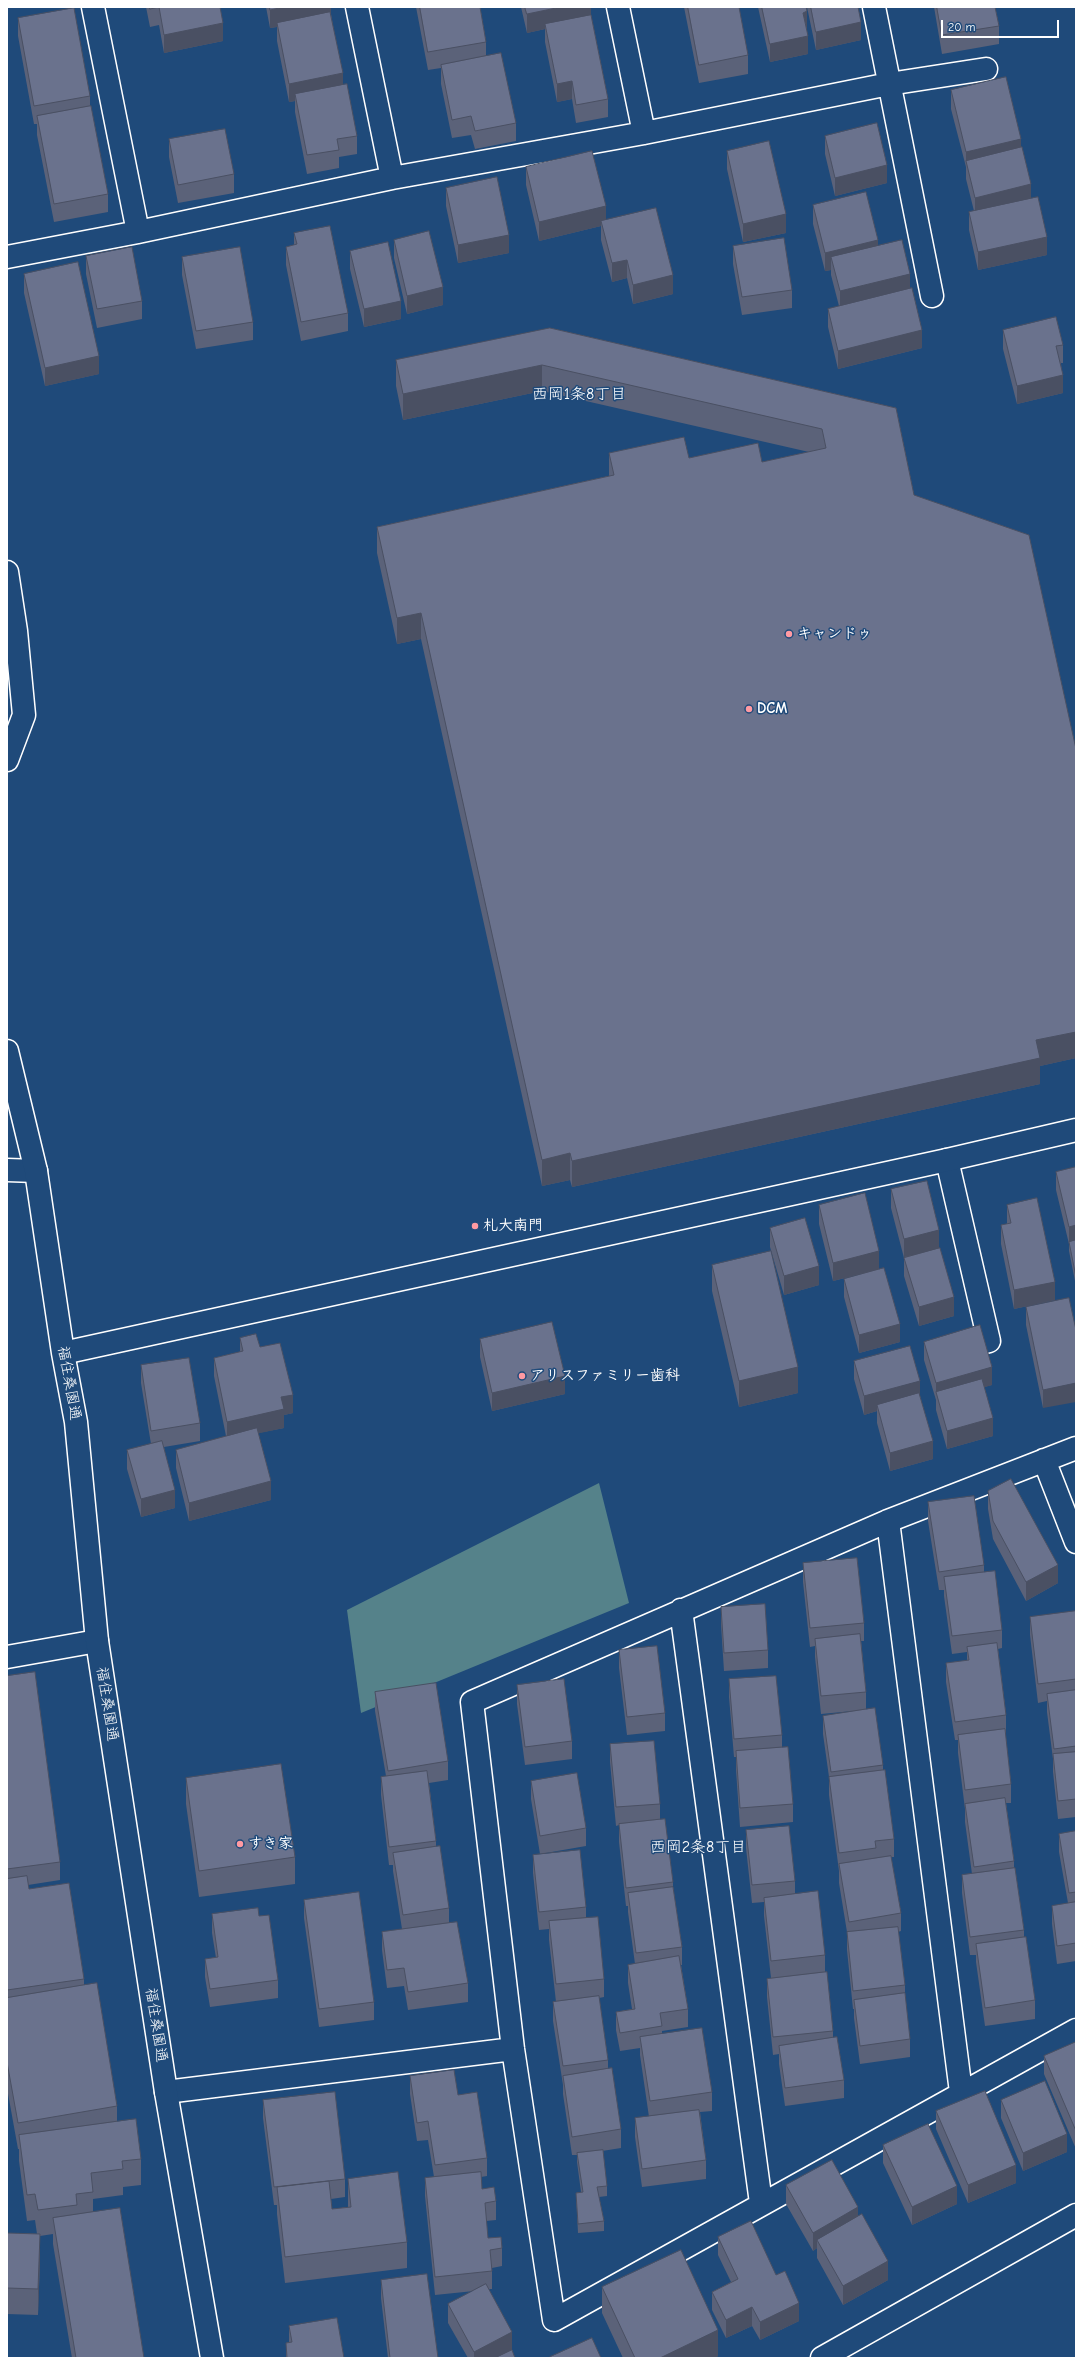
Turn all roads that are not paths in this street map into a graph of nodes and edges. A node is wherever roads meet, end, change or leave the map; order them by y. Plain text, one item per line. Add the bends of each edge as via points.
1 (93, 7) edge
2 (357, 7) edge
3 (618, 7) edge
4 (874, 7) edge
5 (986, 69) dead end
6 (889, 84) junction
7 (644, 133) junction
8 (392, 178) junction
9 (138, 232) junction
10 (7, 257) edge
11 (932, 296) dead end
12 (7, 572) edge
13 (7, 760) edge
14 (7, 1051) edge
15 (1076, 1130) edge
16 (947, 1160) junction
17 (7, 1170) edge
18 (36, 1171) junction
19 (63, 1353) junction
20 (938, 1354) edge
21 (1076, 1448) edge
22 (1044, 1460) junction
23 (888, 1521) junction
24 (1076, 1542) edge
25 (681, 1610) junction
26 (97, 1641) junction
27 (7, 1657) edge
28 (1076, 2030) edge
29 (512, 2049) junction
30 (166, 2092) junction
31 (961, 2092) junction
32 (761, 2204) junction
33 (1076, 2215) edge
34 (212, 2358) edge
35 (822, 2358) edge

1 - 9 street
2 - 8 street
3 - 7 street
4 - 6 street
5 - 6 street
6 - 7 street
6 - 11 street
7 - 8 street
8 - 9 street
9 - 10 street
12 - 13 street via 24,715
14 - 18 street, 福住桑園通
15 - 16 street
16 - 19 street
16 - 20 street via 988,1341
17 - 18 street
18 - 19 street, 福住桑園通
19 - 26 street, 福住桑園通 via 76,1422
21 - 22 street
22 - 23 street
22 - 24 street
23 - 25 street
23 - 31 street
25 - 29 street via 472,1702
25 - 32 street
26 - 27 street
26 - 30 street, 福住桑園通
28 - 31 street
29 - 30 street
29 - 32 street via 554,2320
30 - 34 street, 福住桑園通
31 - 32 street
33 - 35 street

